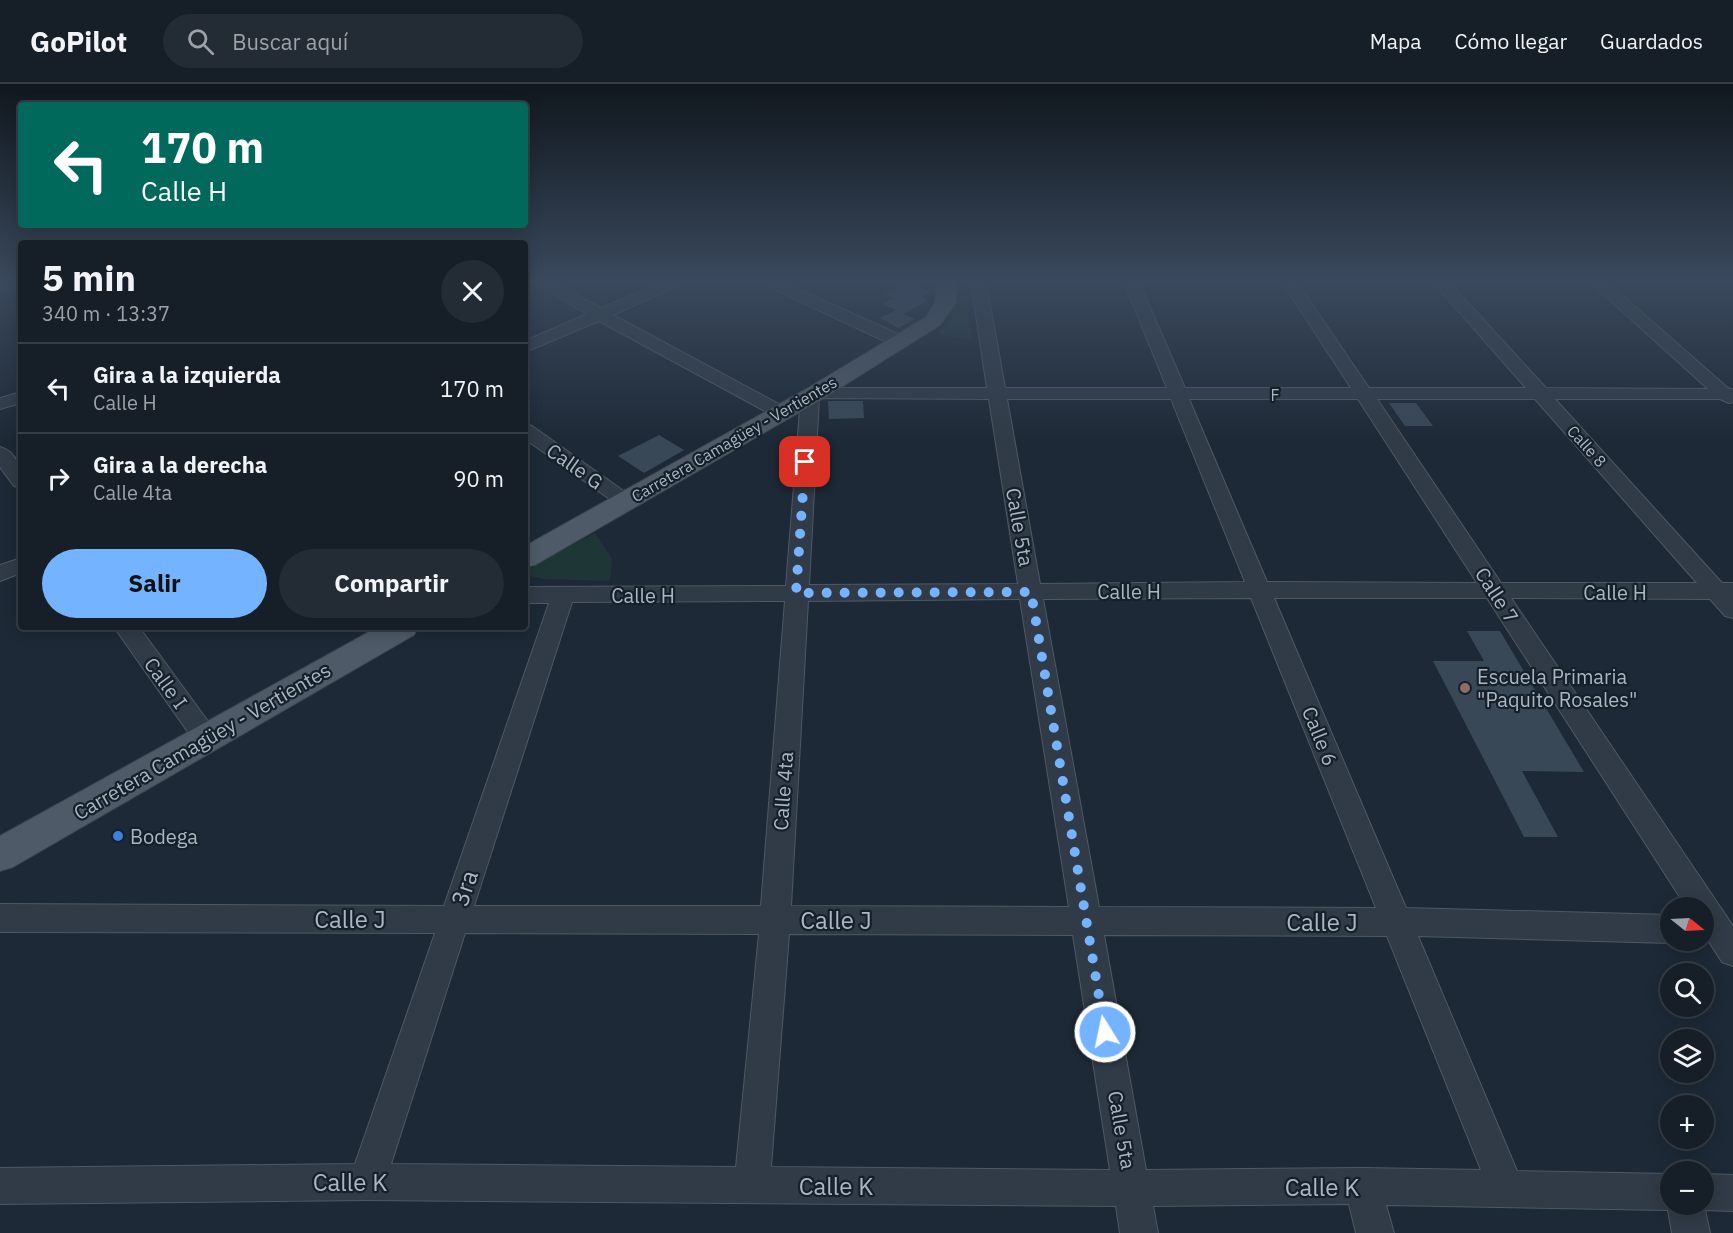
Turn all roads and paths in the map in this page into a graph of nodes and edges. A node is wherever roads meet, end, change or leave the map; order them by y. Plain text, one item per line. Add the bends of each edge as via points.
1 (551, 336) edge
2 (638, 336) edge
3 (887, 336) edge
4 (910, 336) edge
5 (987, 336) edge
6 (1154, 336) edge
7 (1326, 336) edge
8 (1488, 336) edge
9 (1660, 336) edge
10 (901, 342) junction
11 (528, 346) edge
12 (997, 394) junction
13 (1365, 394) junction
14 (1540, 394) junction
15 (813, 395) junction
16 (1179, 395) junction
17 (1730, 396) edge
18 (18, 398) edge
19 (0, 404) edge
20 (782, 413) junction
21 (528, 432) edge
22 (0, 453) edge
23 (18, 478) edge
24 (625, 501) junction
25 (528, 556) edge
26 (18, 566) edge
27 (0, 574) edge
28 (1259, 590) junction
29 (1725, 591) edge
30 (1031, 592) junction
31 (1495, 592) junction
32 (796, 593) junction
33 (563, 595) junction
34 (528, 596) edge
35 (1733, 610) edge
36 (128, 630) edge
37 (398, 630) edge
38 (207, 738) junction
39 (0, 855) edge
40 (1695, 897) edge
41 (0, 918) edge
42 (454, 919) junction
43 (775, 920) junction
44 (1086, 921) junction
45 (1397, 922) junction
46 (1660, 929) edge
47 (367, 1182) junction
48 (752, 1185) junction
49 (0, 1186) edge
50 (1363, 1186) junction
51 (1132, 1188) junction
52 (1507, 1190) junction
53 (1660, 1192) edge
54 (1714, 1192) edge
55 (1733, 1193) edge
56 (1687, 1215) edge
57 (1139, 1233) edge
58 (1375, 1233) edge
59 (1690, 1233) edge

1 - 11 street
2 - 20 street
3 - 10 street
4 - 10 main road, Carretera Camagüey - Vertientes
5 - 12 street, Calle 5ta
6 - 16 street, Calle 6
7 - 13 street, Calle 7
8 - 14 street, Calle 8
9 - 17 street
10 - 15 main road, Carretera Camagüey - Vertientes
12 - 15 street, F
12 - 16 street, F
12 - 30 street, Calle 5ta
13 - 14 street, F
13 - 16 street, F
13 - 31 street, Calle 7
14 - 17 street, F
14 - 29 street, Calle 8
15 - 20 main road, Carretera Camagüey - Vertientes
15 - 32 street, Calle 4ta
16 - 28 street, Calle 6
18 - 19 street
20 - 24 main road, Carretera Camagüey - Vertientes
21 - 24 street, Calle G
22 - 23 street
24 - 25 main road, Carretera Camagüey - Vertientes
26 - 27 street
28 - 30 street, Calle H
28 - 31 street, Calle H
28 - 45 street, Calle 6
29 - 31 street, Calle H
29 - 35 street, Calle 8
30 - 32 street, Calle H
30 - 44 street, Calle 5ta
31 - 40 street, Calle 7
32 - 33 street, Calle H
32 - 43 street, Calle 4ta
33 - 34 street, Calle H
33 - 42 street, 3ra
36 - 38 street, Calle I
37 - 38 main road, Carretera Camagüey - Vertientes
38 - 39 main road, Carretera Camagüey - Vertientes
41 - 42 street, Calle J
42 - 43 street, Calle J
42 - 47 street, 3ra
43 - 44 street, Calle J
43 - 48 street, Calle 4ta
44 - 45 street, Calle J
44 - 51 street, Calle 5ta
45 - 46 street, Calle J
45 - 52 street, Calle 6
47 - 48 street, Calle K
47 - 49 street, Calle K
48 - 51 street, Calle K
50 - 51 street, Calle K
50 - 52 street, Calle K
50 - 58 street
51 - 57 street, Calle 5ta
52 - 53 street, Calle K
54 - 55 street
56 - 59 street

